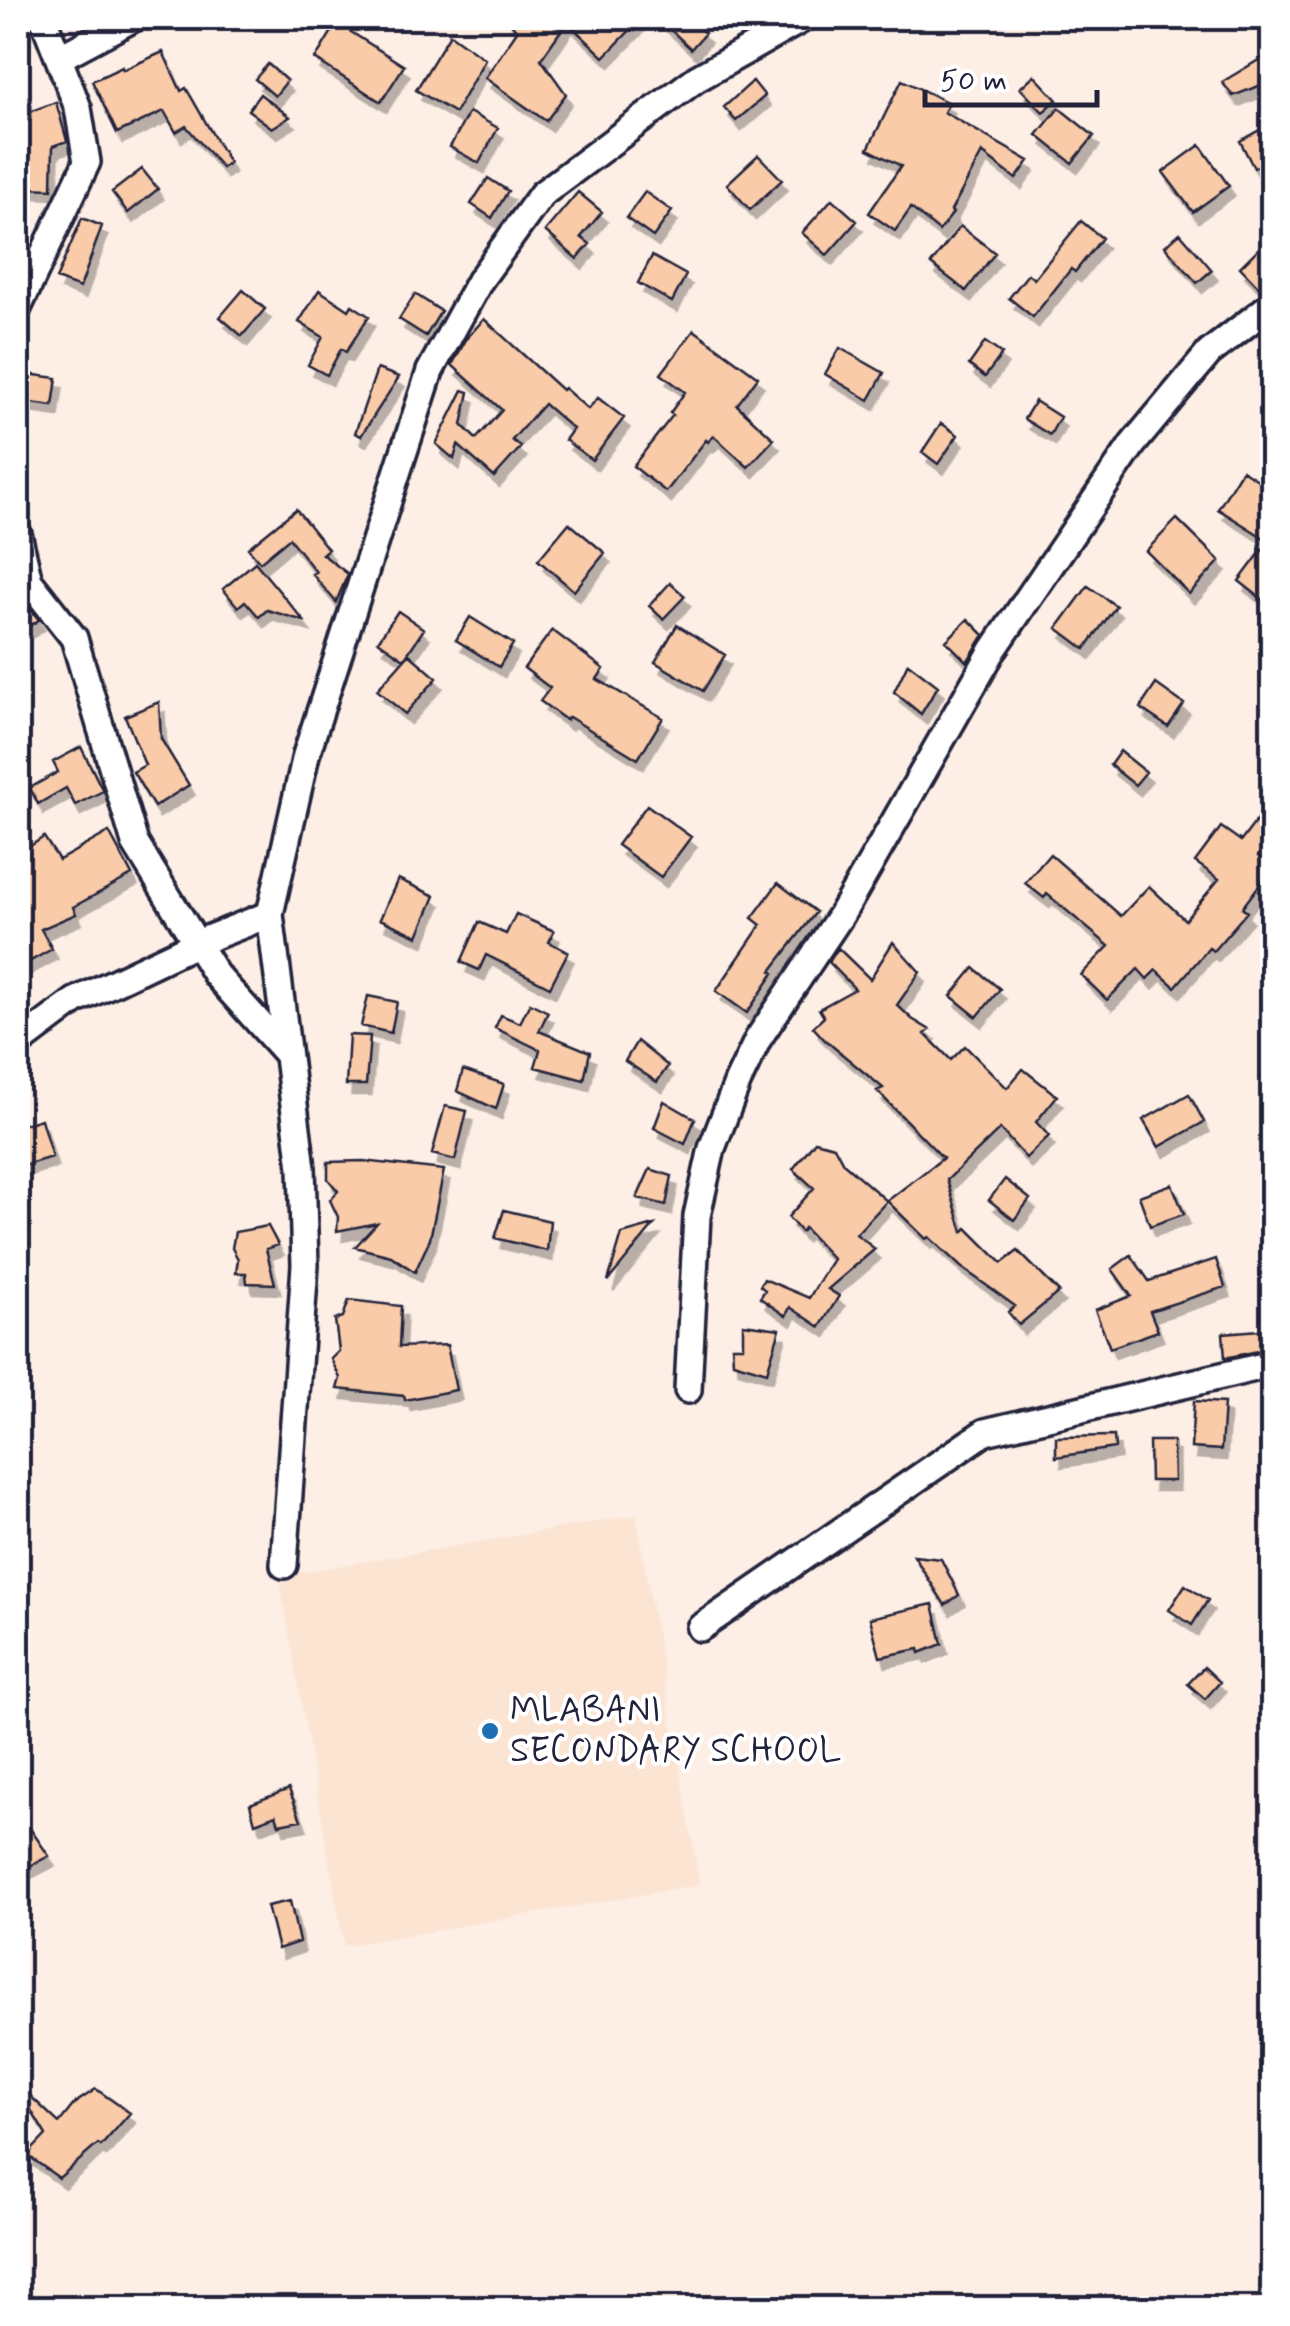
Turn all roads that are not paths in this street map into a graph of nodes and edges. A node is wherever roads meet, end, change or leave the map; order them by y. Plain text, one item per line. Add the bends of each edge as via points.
1 (43, 18) edge
2 (134, 18) edge
3 (804, 18) edge
4 (59, 58) junction
5 (1272, 304) edge
6 (18, 308) edge
7 (18, 534) edge
8 (270, 914) junction
9 (197, 943) junction
10 (18, 1044) edge
11 (288, 1054) junction
12 (1272, 1364) edge
13 (688, 1390) dead end
14 (284, 1565) dead end
15 (700, 1628) dead end

1 - 4 street
2 - 4 street
3 - 8 street via 696,79 542,194 480,280 430,371 306,755
4 - 6 street via 78,108 87,162
5 - 13 street via 1210,353 1133,444 993,650 841,915 758,1040 712,1148 697,1216
7 - 9 street via 29,581 74,638 135,844
8 - 9 street
8 - 11 street
9 - 10 street via 75,1000
9 - 11 street via 216,975
11 - 14 street via 306,1265
12 - 15 street via 985,1432

